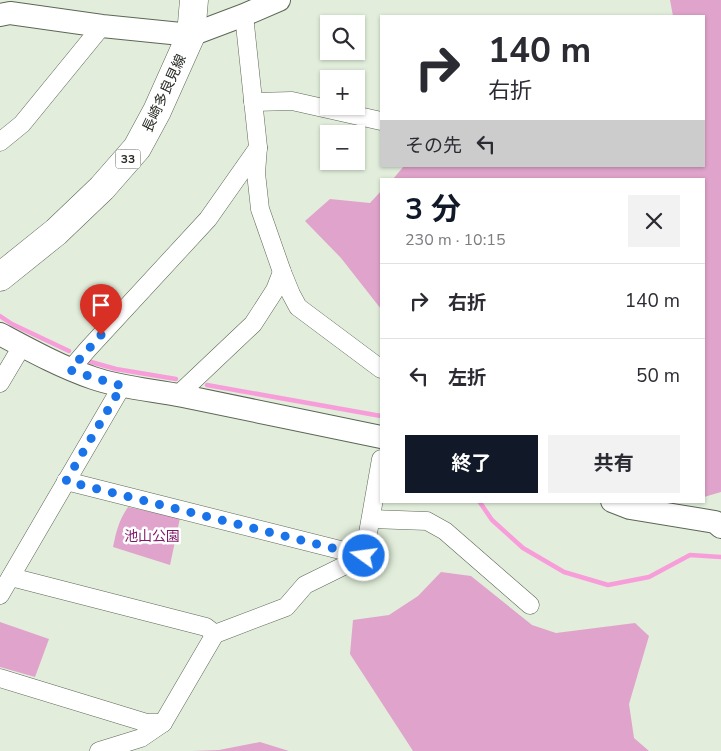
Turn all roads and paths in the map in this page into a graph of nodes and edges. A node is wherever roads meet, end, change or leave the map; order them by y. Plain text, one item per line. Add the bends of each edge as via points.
1 (194, 0) edge
2 (279, 0) edge
3 (7, 13) edge
4 (244, 15) junction
5 (102, 26) junction
6 (191, 35) junction
7 (253, 102) junction
8 (380, 121) edge
9 (0, 142) edge
10 (258, 147) junction
11 (282, 272) junction
12 (0, 277) edge
13 (0, 334) edge
14 (22, 346) junction
15 (380, 368) edge
16 (70, 370) junction
17 (0, 383) edge
18 (122, 386) junction
19 (178, 395) junction
20 (380, 437) edge
21 (380, 465) edge
22 (66, 481) junction
23 (617, 503) edge
24 (371, 520) junction
25 (719, 522) edge
26 (364, 556) junction
27 (11, 577) junction
28 (0, 595) edge
29 (530, 605) dead end
30 (215, 634) junction
31 (0, 678) edge
32 (163, 723) junction
33 (99, 751) edge

1 - 6 main road, 長崎多良見線 / 33
2 - 4 street
3 - 5 street
4 - 6 street
4 - 7 street
5 - 6 street
5 - 9 street via 22,124
6 - 12 main road, 長崎多良見線 / 33 via 137,148 102,188 56,232
7 - 8 street via 292,101
7 - 10 street
10 - 11 street via 256,173 260,209
10 - 16 street via 208,220
11 - 15 street via 298,307
11 - 19 street via 275,290 253,324
13 - 14 street
14 - 16 street
14 - 17 street
16 - 18 street
18 - 19 street
18 - 22 street
19 - 20 street
21 - 24 street
22 - 26 street
22 - 27 street
23 - 25 street via 630,508
24 - 26 street
24 - 29 street via 427,521 445,531
26 - 30 street via 305,585 286,607
27 - 28 street
27 - 30 street via 206,627
30 - 32 street
31 - 32 street via 147,723
32 - 33 street via 140,738

